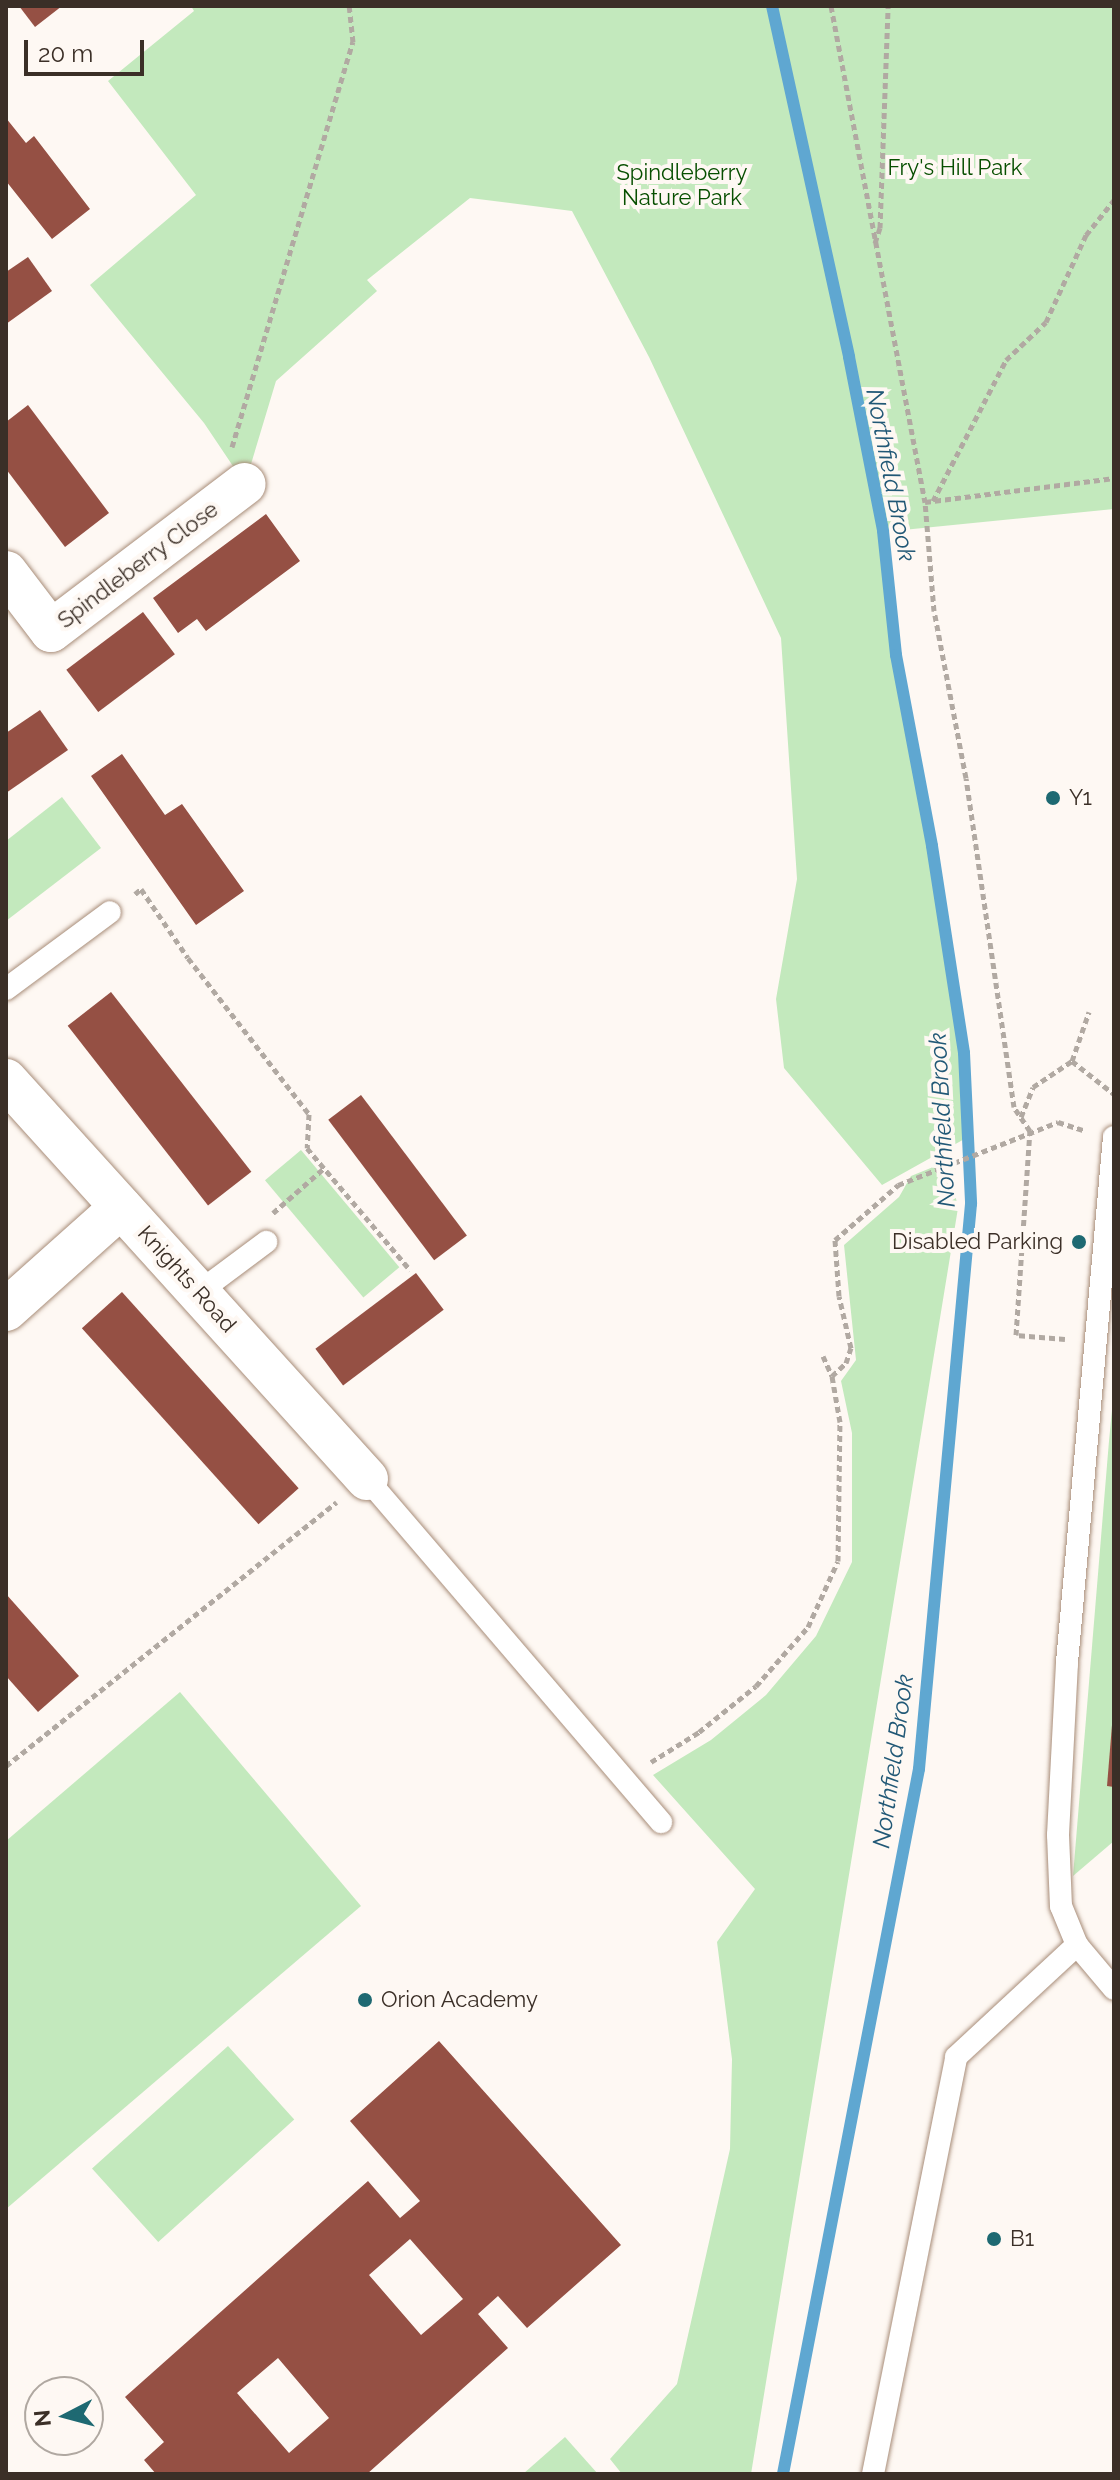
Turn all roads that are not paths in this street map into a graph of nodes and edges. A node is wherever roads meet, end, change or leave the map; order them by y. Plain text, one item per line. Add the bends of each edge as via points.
1 (229, 496) road end
2 (6, 572) edge
3 (110, 912) road end
4 (6, 989) edge
5 (6, 1080) edge
6 (1103, 1135) edge
7 (121, 1207) junction
8 (266, 1242) road end
9 (199, 1292) junction
10 (6, 1310) edge
11 (367, 1479) joint
12 (661, 1822) dead end
13 (1077, 1945) junction
14 (1114, 1989) edge
15 (873, 2474) edge

1 - 2 street, Spindleberry Close via 51,631
3 - 4 lane
5 - 7 street, Knights Road
6 - 13 lane via 1095,1341 1058,1835 1061,1906
7 - 9 street, Knights Road
7 - 10 street
8 - 9 lane
9 - 11 street, Knights Road
11 - 12 lane
13 - 14 lane
13 - 15 lane via 956,2057

